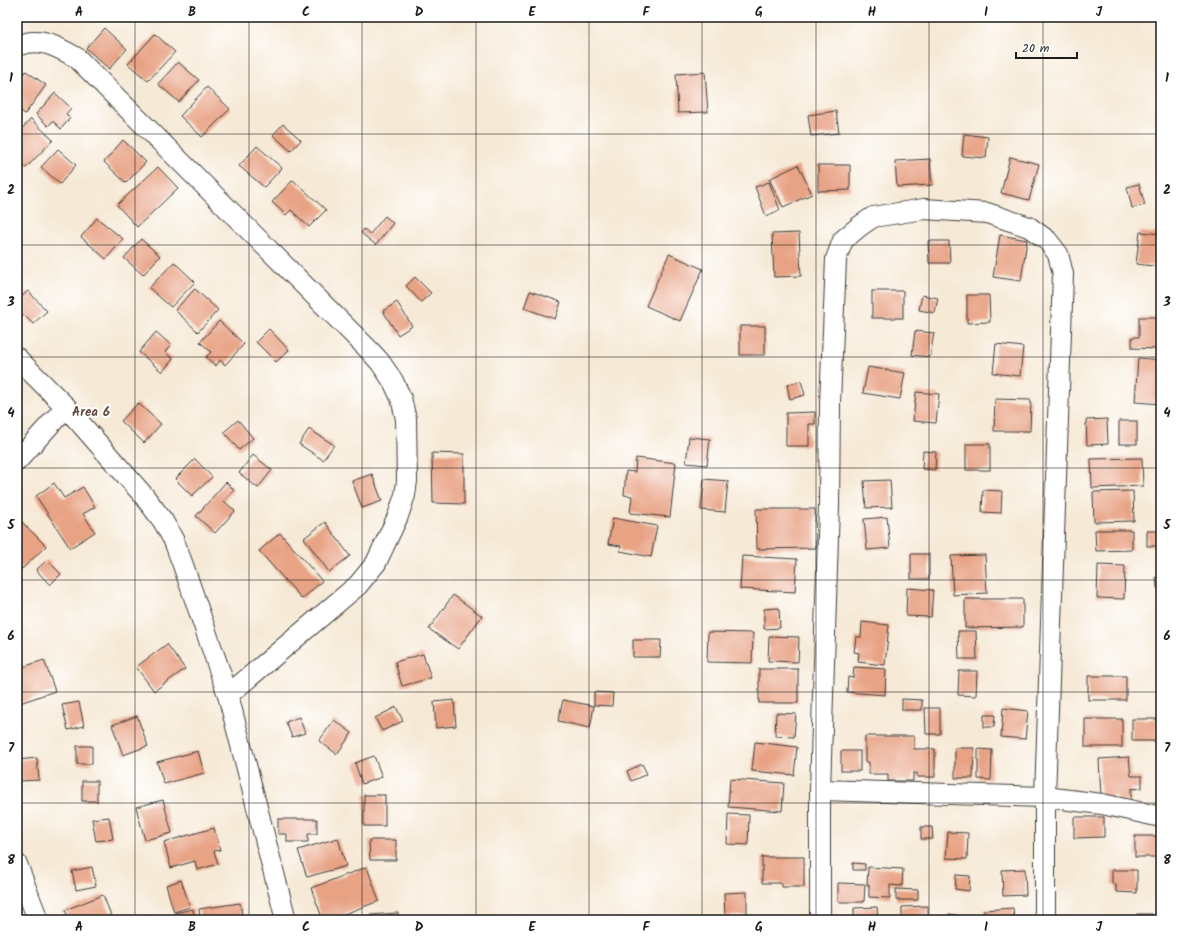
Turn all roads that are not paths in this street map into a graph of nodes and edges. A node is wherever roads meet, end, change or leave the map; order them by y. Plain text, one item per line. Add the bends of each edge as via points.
1 (17, 46) edge
2 (17, 358) edge
3 (66, 407) junction
4 (17, 460) edge
5 (228, 695) junction
6 (820, 790) junction
7 (1045, 797) junction
8 (1161, 817) edge
9 (17, 864) edge
10 (38, 920) edge
11 (286, 920) edge
12 (820, 920) edge
13 (1045, 920) edge

1 - 5 street via 26,42 46,43 77,58 370,351 380,362 401,398 406,419 405,495 376,563 358,585
2 - 3 street
3 - 4 street
3 - 5 street via 163,521 183,565
5 - 11 street
6 - 7 street
6 - 7 street via 836,259 844,240 873,217 924,210 987,213 1029,227 1047,240 1058,254 1063,274
6 - 12 street
7 - 8 street via 1084,801
7 - 13 street
9 - 10 street

